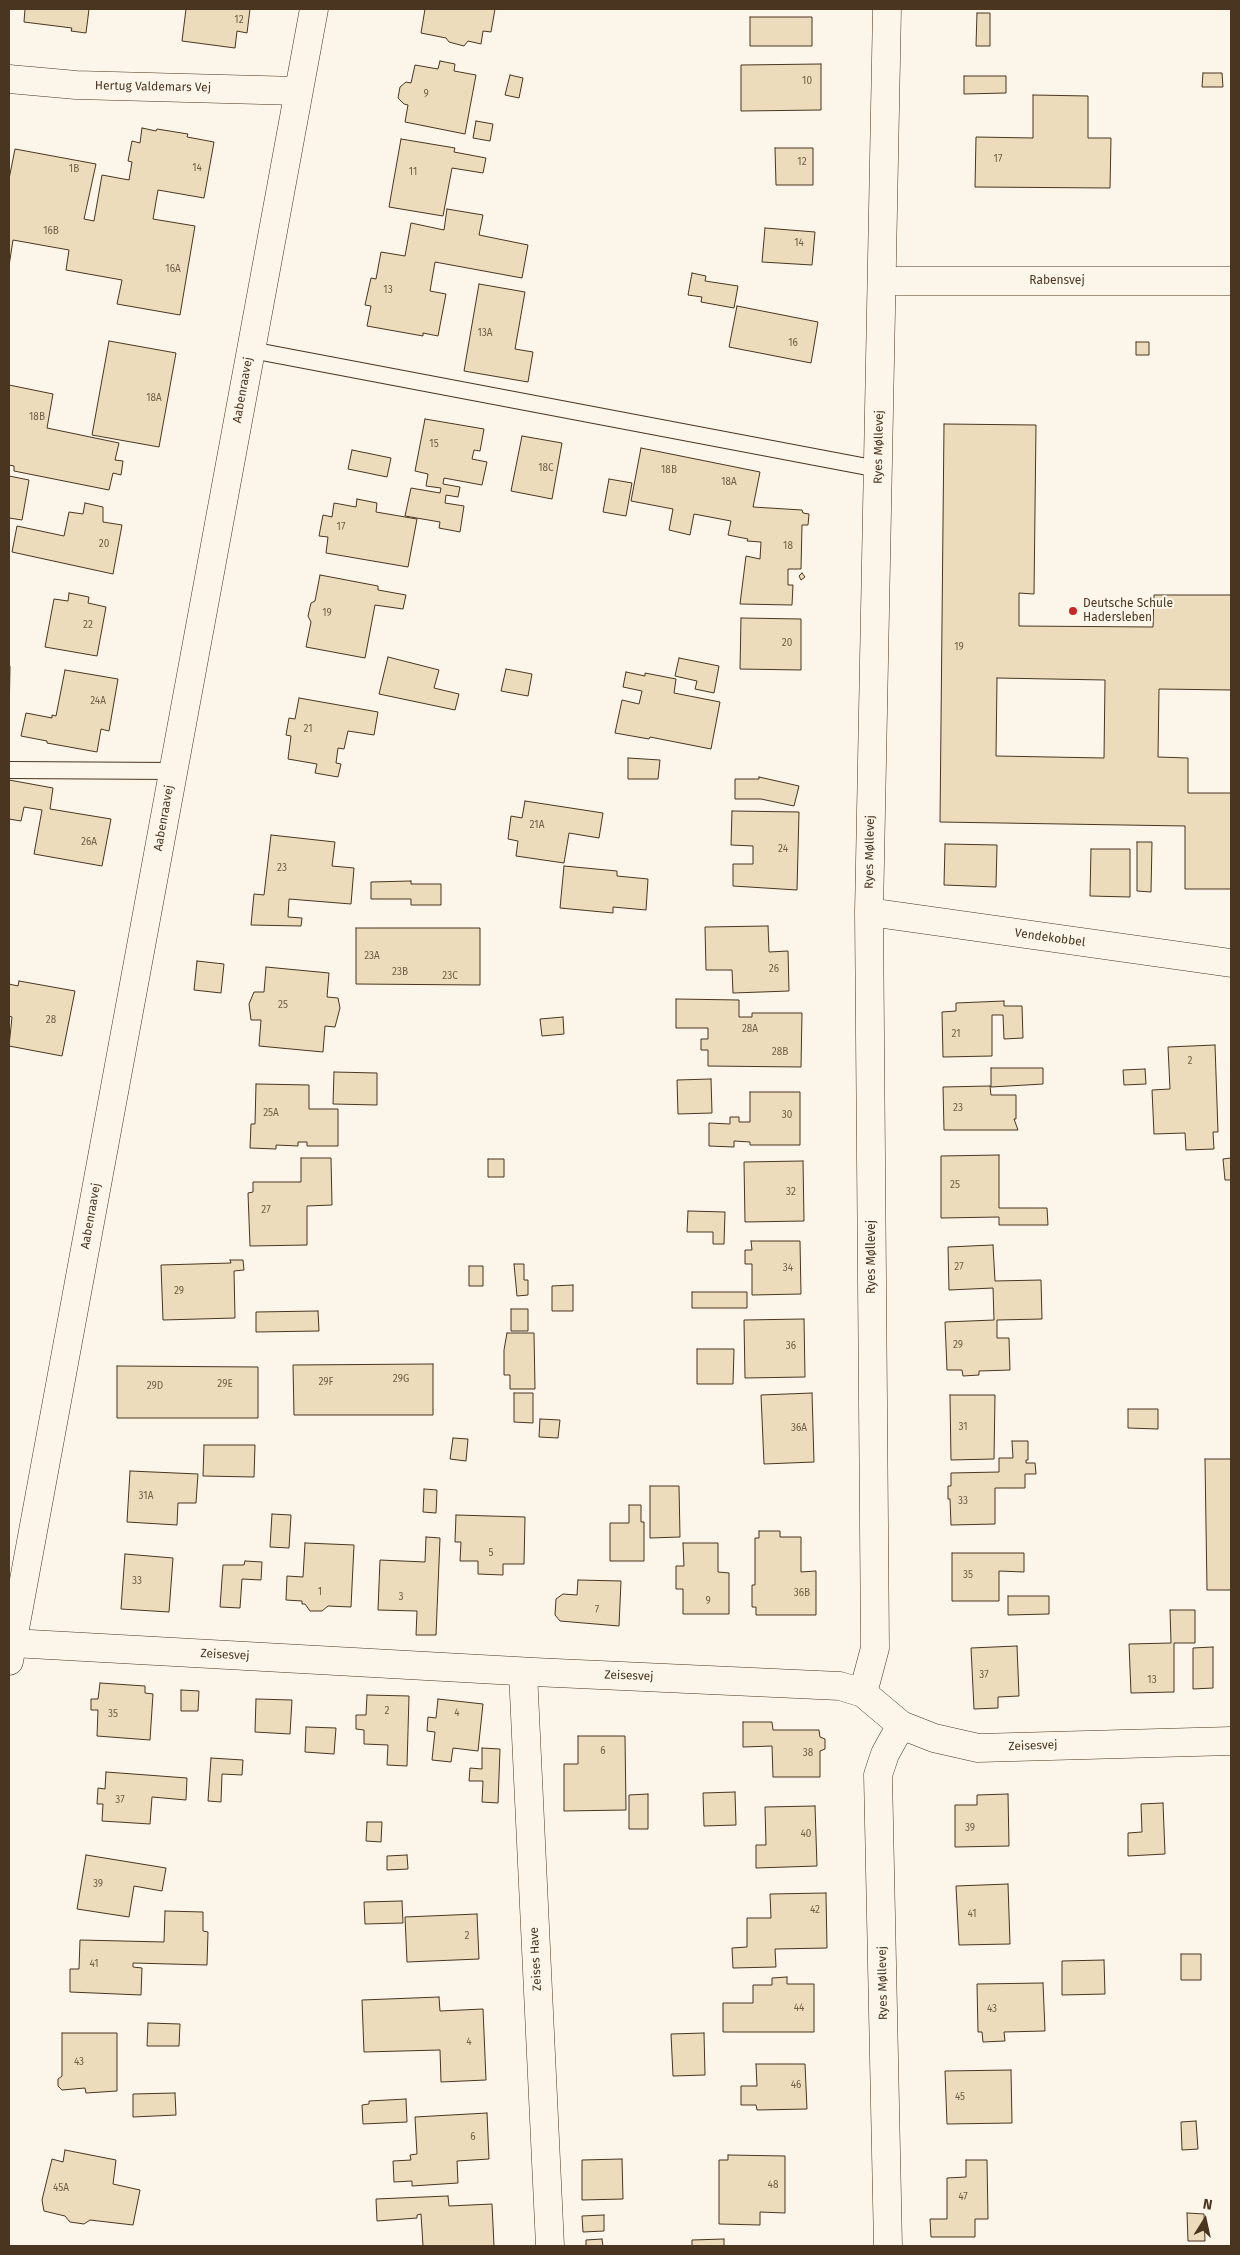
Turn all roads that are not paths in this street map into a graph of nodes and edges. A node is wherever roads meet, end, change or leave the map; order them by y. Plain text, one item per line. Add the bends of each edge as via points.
1 (314, 9) edge
2 (887, 9) edge
3 (9, 79) edge
4 (298, 91) junction
5 (882, 281) junction
6 (1231, 281) edge
7 (251, 350) junction
8 (878, 470) junction
9 (9, 770) edge
10 (173, 772) junction
11 (869, 912) junction
12 (1231, 963) edge
13 (10, 1652) edge
14 (523, 1672) junction
15 (863, 1693) junction
16 (901, 1725) junction
17 (1231, 1741) edge
18 (550, 2246) edge
19 (888, 2246) edge

1 - 4 street, Aabenraavej
2 - 5 street, Ryes Møllevej
3 - 4 street, Hertug Valdemars Vej via 76,85
4 - 7 street, Aabenraavej
5 - 6 street, Rabensvej
5 - 8 street, Ryes Møllevej
7 - 8 lane
7 - 10 street, Aabenraavej
8 - 11 street, Ryes Møllevej
9 - 10 lane, Aabenraavej
10 - 13 street, Aabenraavej
11 - 12 street, Vendekobbel
11 - 15 street, Ryes Møllevej via 875,1648
13 - 14 street, Zeisesvej
14 - 15 street, Zeisesvej via 840,1686
14 - 18 street, Zeises Have
15 - 16 street, Zeisesvej
16 - 17 street, Zeisesvej via 934,1738 978,1748
16 - 19 street, Ryes Møllevej via 878,1775

